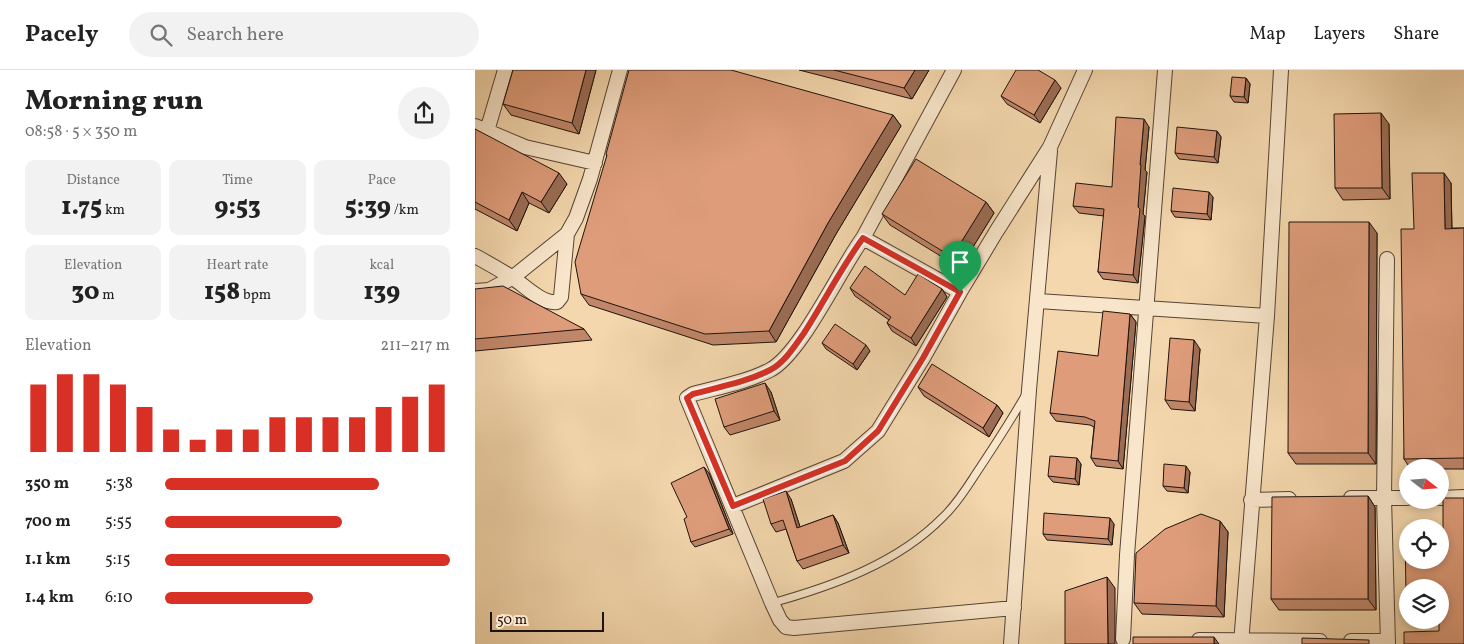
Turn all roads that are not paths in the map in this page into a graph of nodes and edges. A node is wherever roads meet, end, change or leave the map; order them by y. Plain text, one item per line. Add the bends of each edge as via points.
1 (505, 70) edge
2 (620, 70) edge
3 (954, 70) edge
4 (1085, 70) edge
5 (1165, 70) edge
6 (1280, 72) edge
7 (481, 129) edge
8 (1051, 147) junction
9 (595, 163) junction
10 (567, 234) junction
11 (863, 238) junction
12 (475, 256) edge
13 (1387, 259) dead end
14 (512, 278) junction
15 (475, 291) edge
16 (960, 292) junction
17 (1038, 301) junction
18 (1146, 309) junction
19 (1267, 316) junction
20 (1029, 390) junction
21 (1337, 498) edge
22 (1384, 498) junction
23 (1399, 498) edge
24 (1449, 498) edge
25 (1464, 498) edge
26 (1299, 499) edge
27 (1251, 500) junction
28 (733, 506) junction
29 (772, 604) junction
30 (1014, 608) junction
31 (1189, 640) edge
32 (1126, 641) edge
33 (1241, 643) edge
34 (1388, 643) edge
35 (1011, 644) edge

1 - 7 street
2 - 9 street
3 - 11 street
4 - 8 street
5 - 18 street
6 - 19 street
7 - 9 street via 525,147
8 - 16 street
8 - 17 street
9 - 10 street via 576,218
10 - 14 street
10 - 14 street via 561,298 557,302 540,297
11 - 16 street
11 - 28 street via 792,350 772,369 687,398
12 - 14 street
13 - 22 street
14 - 15 street via 489,290
16 - 28 street via 878,431 845,461
17 - 18 street
17 - 20 street
18 - 19 street
18 - 32 street via 1127,555
19 - 27 street
20 - 29 lane via 964,492 919,538 860,572 818,590
20 - 30 street
21 - 22 street
22 - 23 street
22 - 34 street
24 - 25 street
26 - 27 street
27 - 33 street
28 - 29 street
29 - 30 street via 786,627 794,628
30 - 35 street
31 - 33 street
33 - 34 street

